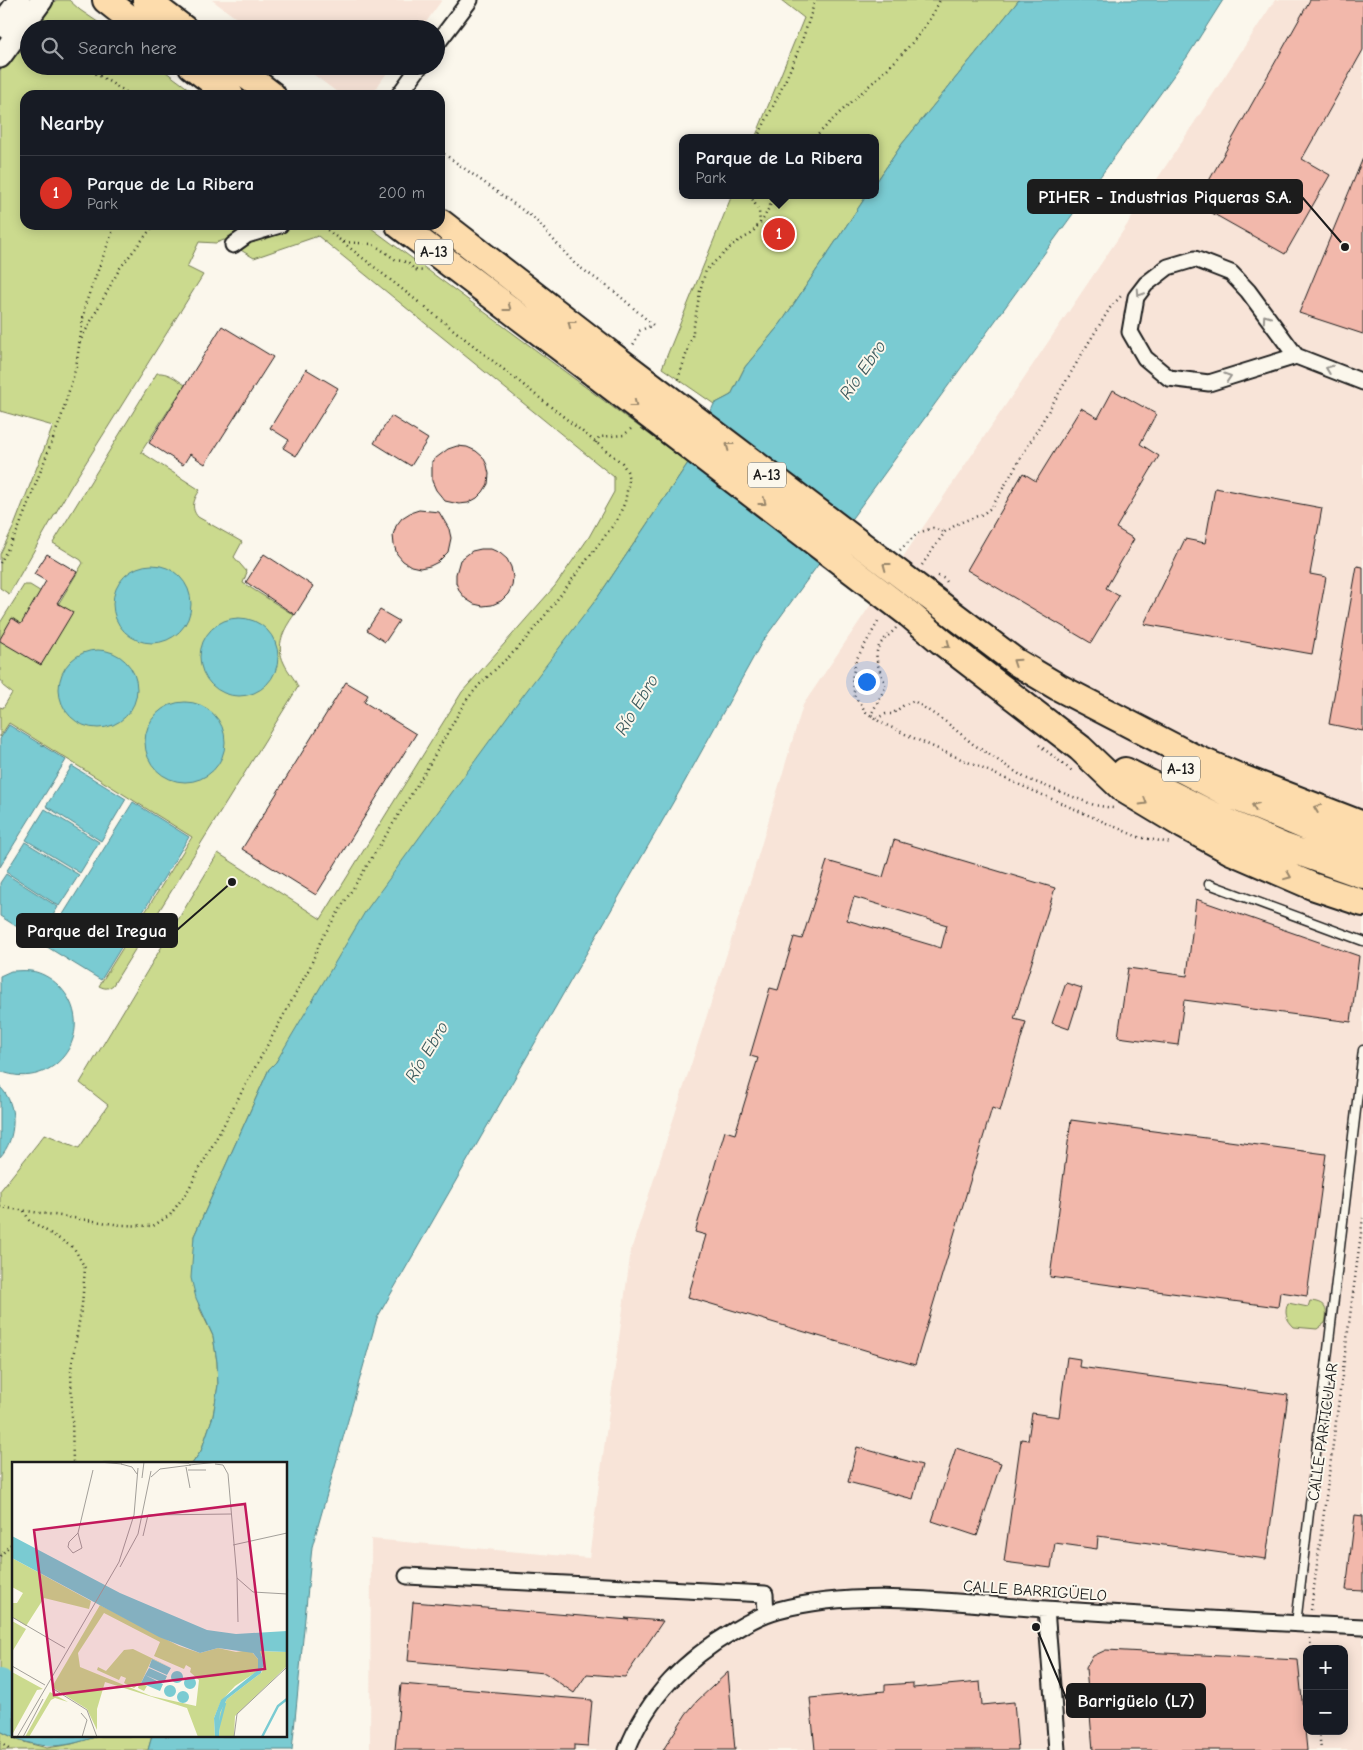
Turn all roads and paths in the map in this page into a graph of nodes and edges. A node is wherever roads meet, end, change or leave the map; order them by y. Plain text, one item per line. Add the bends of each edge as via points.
1 (19, 0) edge
2 (42, 0) edge
3 (106, 0) edge
4 (146, 0) edge
5 (470, 0) edge
6 (815, 0) edge
7 (940, 0) edge
8 (27, 20) edge
9 (132, 20) edge
10 (172, 20) edge
11 (0, 26) edge
12 (20, 30) edge
13 (445, 33) edge
14 (0, 57) edge
15 (98, 75) edge
16 (204, 75) edge
17 (246, 75) edge
18 (413, 75) edge
19 (123, 90) edge
20 (223, 90) edge
21 (265, 90) edge
22 (403, 90) edge
23 (759, 134) edge
24 (819, 134) edge
25 (445, 155) edge
26 (752, 199) edge
27 (773, 199) edge
28 (760, 223) junction
29 (445, 226) edge
30 (112, 230) edge
31 (150, 230) edge
32 (264, 230) edge
33 (327, 230) edge
34 (406, 230) edge
35 (233, 245) dead end
36 (1136, 297) junction
37 (78, 344) junction
38 (1296, 356) junction
39 (611, 360) junction
40 (1363, 382) edge
41 (673, 384) dead end
42 (638, 421) dead end
43 (596, 443) junction
44 (945, 532) junction
45 (0, 563) edge
46 (884, 564) junction
47 (920, 568) dead end
48 (912, 610) junction
49 (878, 622) dead end
50 (1058, 687) junction
51 (871, 716) junction
52 (1080, 748) junction
53 (1115, 808) dead end
54 (1363, 825) edge
55 (1178, 844) dead end
56 (1363, 849) edge
57 (1363, 875) edge
58 (1209, 884) dead end
59 (1363, 903) edge
60 (1363, 942) edge
61 (1363, 1050) edge
62 (0, 1207) edge
63 (24, 1211) junction
64 (1363, 1218) edge
65 (73, 1462) edge
66 (12, 1543) edge
67 (0, 1556) edge
68 (407, 1576) dead end
69 (1046, 1609) junction
70 (766, 1614) junction
71 (1302, 1624) junction
72 (1363, 1628) edge
73 (1310, 1645) edge
74 (1319, 1735) edge
75 (0, 1742) edge
76 (10, 1750) edge
77 (627, 1750) edge
78 (1057, 1750) edge
79 (1321, 1750) edge

1 - 11 main road
2 - 8 main road
3 - 9 highway
4 - 10 highway
5 - 13 street
6 - 23 path via 803,38
7 - 24 path via 934,14 906,50
12 - 14 main road
15 - 19 path
16 - 20 highway
17 - 21 highway
18 - 22 street
25 - 39 path via 535,219 575,264 615,292 653,325 639,331 638,336
26 - 28 path via 759,210
27 - 28 path
28 - 41 path via 706,270 692,337 680,378
39 -> 29 highway, A-13
30 - 37 path via 85,305
31 - 37 path via 120,268
32 - 35 street via 247,235
33 - 43 path
34 -> 39 highway, A-13
38 -> 36 street via 1231,273 1195,259 1168,267 1146,284
36 -> 38 street via 1130,332 1145,358 1169,378 1209,383
36 - 44 path via 1124,293 1110,308 992,507
37 - 45 path via 76,367 61,418 18,530
40 -> 38 street
46 -> 39 highway, A-13, bridge
39 -> 48 highway, A-13, bridge
42 - 43 path via 624,435 599,437
43 - 63 path via 622,463 628,472 628,491 616,520 521,645 465,702 426,772 321,940 305,976 187,1192 170,1215 153,1226 121,1225
44 - 46 path via 933,528 918,533
44 - 47 path
48 -> 46 highway, A-13, bridge
50 -> 48 highway, A-13 via 1016,662
48 - 51 path via 881,642 877,651 876,662 886,686
48 -> 52 highway, A-13 via 941,641
49 - 51 path via 856,660 852,679 855,697
54 -> 50 highway via 1193,757
56 -> 50 highway, A-13 via 1235,797 1126,738
51 - 53 path via 877,718 892,714 914,702 1025,778 1094,805
51 - 55 path via 920,741 1138,837
52 - 57 highway, A-13 via 1229,824
52 -> 59 highway via 1124,789 1183,825 1270,869
58 - 60 lane
61 - 71 lane
62 - 63 path
63 - 65 path via 29,1220 74,1248 85,1268 71,1369
64 - 71 path, CALLE PARTICULAR
66 - 67 path
68 - 70 street via 765,1594
69 - 70 street, CALLE BARRIGÜELO via 919,1600 850,1599 816,1602
69 - 71 street, CALLE BARRIGÜELO
69 - 78 street
70 - 77 street, CALLE BARRIGÜELO via 714,1643 680,1669 636,1728
71 - 72 street, CALLE BARRIGÜELO
71 - 73 path, CALLE PARTICULAR
74 - 79 path
75 - 76 path

